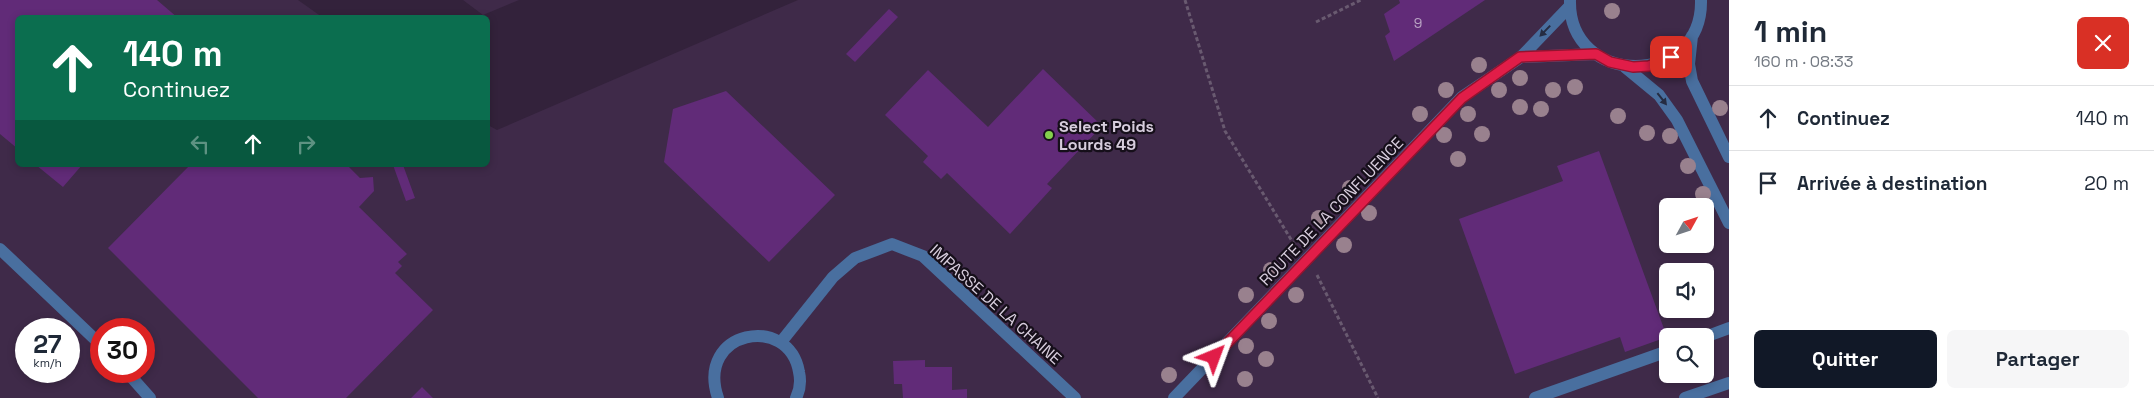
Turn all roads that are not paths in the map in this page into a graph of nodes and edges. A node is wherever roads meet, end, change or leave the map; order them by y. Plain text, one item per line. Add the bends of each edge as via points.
1 (1704, 2) edge
2 (1570, 3) edge
3 (1692, 34) junction
4 (1596, 54) junction
5 (1520, 57) junction
6 (1625, 66) junction
7 (1729, 157) edge
8 (1729, 223) edge
9 (0, 249) edge
10 (1729, 328) edge
11 (1714, 334) edge
12 (90, 335) edge
13 (780, 342) junction
14 (1659, 354) edge
15 (137, 383) edge
16 (1729, 383) edge
17 (150, 398) edge
18 (718, 398) edge
19 (796, 398) edge
20 (1076, 398) edge
21 (1174, 398) edge
22 (1535, 398) edge
23 (1685, 398) edge

1 - 3 street
2 - 4 street via 1576,29
2 -> 5 street, ROUTE DE LA CONFLUENCE
3 - 6 street via 1678,52 1664,61 1641,67
3 - 7 street via 1689,64 1692,80
4 - 5 street
4 - 6 street
5 - 21 street, ROUTE DE LA CONFLUENCE via 1462,98
6 -> 8 street via 1659,95 1677,120
9 - 12 street
10 - 11 street
13 - 18 street via 753,336 739,339 727,347 714,372
13 - 19 street via 798,365 801,379
13 - 20 street, IMPASSE DE LA CHAINE via 833,277 855,258 892,244 923,256
14 - 22 street
15 - 17 street
16 - 23 street

